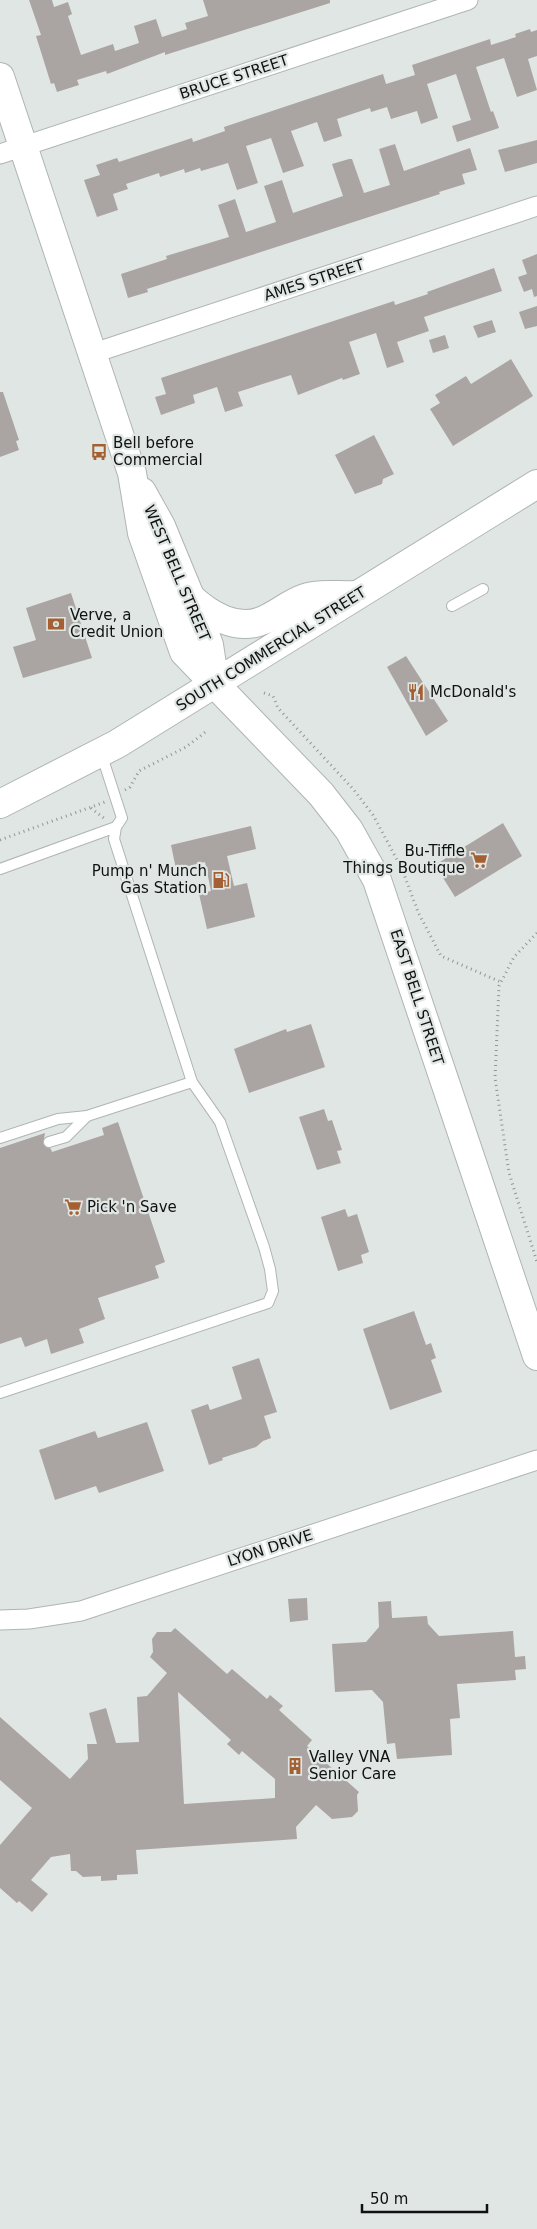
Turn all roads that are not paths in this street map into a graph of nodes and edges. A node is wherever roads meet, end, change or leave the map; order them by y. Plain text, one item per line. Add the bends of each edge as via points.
1 (468, 0) edge
2 (0, 78) edge
3 (12, 151) edge
4 (537, 206) edge
5 (91, 354) junction
6 (132, 473) junction
7 (537, 484) edge
8 (483, 589) dead end
9 (359, 595) junction
10 (190, 597) junction
11 (452, 606) dead end
12 (215, 684) junction
13 (100, 752) junction
14 (0, 804) edge
15 (116, 827) junction
16 (0, 869) edge
17 (192, 1082) junction
18 (87, 1116) junction
19 (0, 1138) edge
20 (49, 1142) dead end
21 (537, 1356) edge
22 (0, 1393) edge
23 (537, 1460) edge
24 (0, 1620) edge

1 - 3 street, BRUCE STREET
2 - 3 main road, WEST BELL STREET
3 - 5 main road, WEST BELL STREET
4 - 5 street, AMES STREET
5 - 6 main road, WEST BELL STREET
6 - 10 main road, WEST BELL STREET via 161,526
6 - 12 main road, WEST BELL STREET via 142,533 184,652
7 - 9 main road, SOUTH COMMERCIAL STREET
8 - 11 lane
9 - 10 main road via 305,598 263,620 248,623 216,616
9 - 12 main road, SOUTH COMMERCIAL STREET
10 - 12 main road, WEST BELL STREET via 209,645
12 - 13 main road, SOUTH COMMERCIAL STREET
12 - 21 main road, EAST BELL STREET via 321,794 348,830 377,880
13 - 14 main road, SOUTH COMMERCIAL STREET
13 - 15 lane via 122,818
15 - 16 lane
15 - 17 lane via 114,839
17 - 18 lane
17 - 22 lane via 220,1122 264,1247 273,1291 268,1303
18 - 19 lane via 58,1119
18 - 20 lane via 66,1137
23 - 24 street, LYON DRIVE via 81,1611 29,1620

